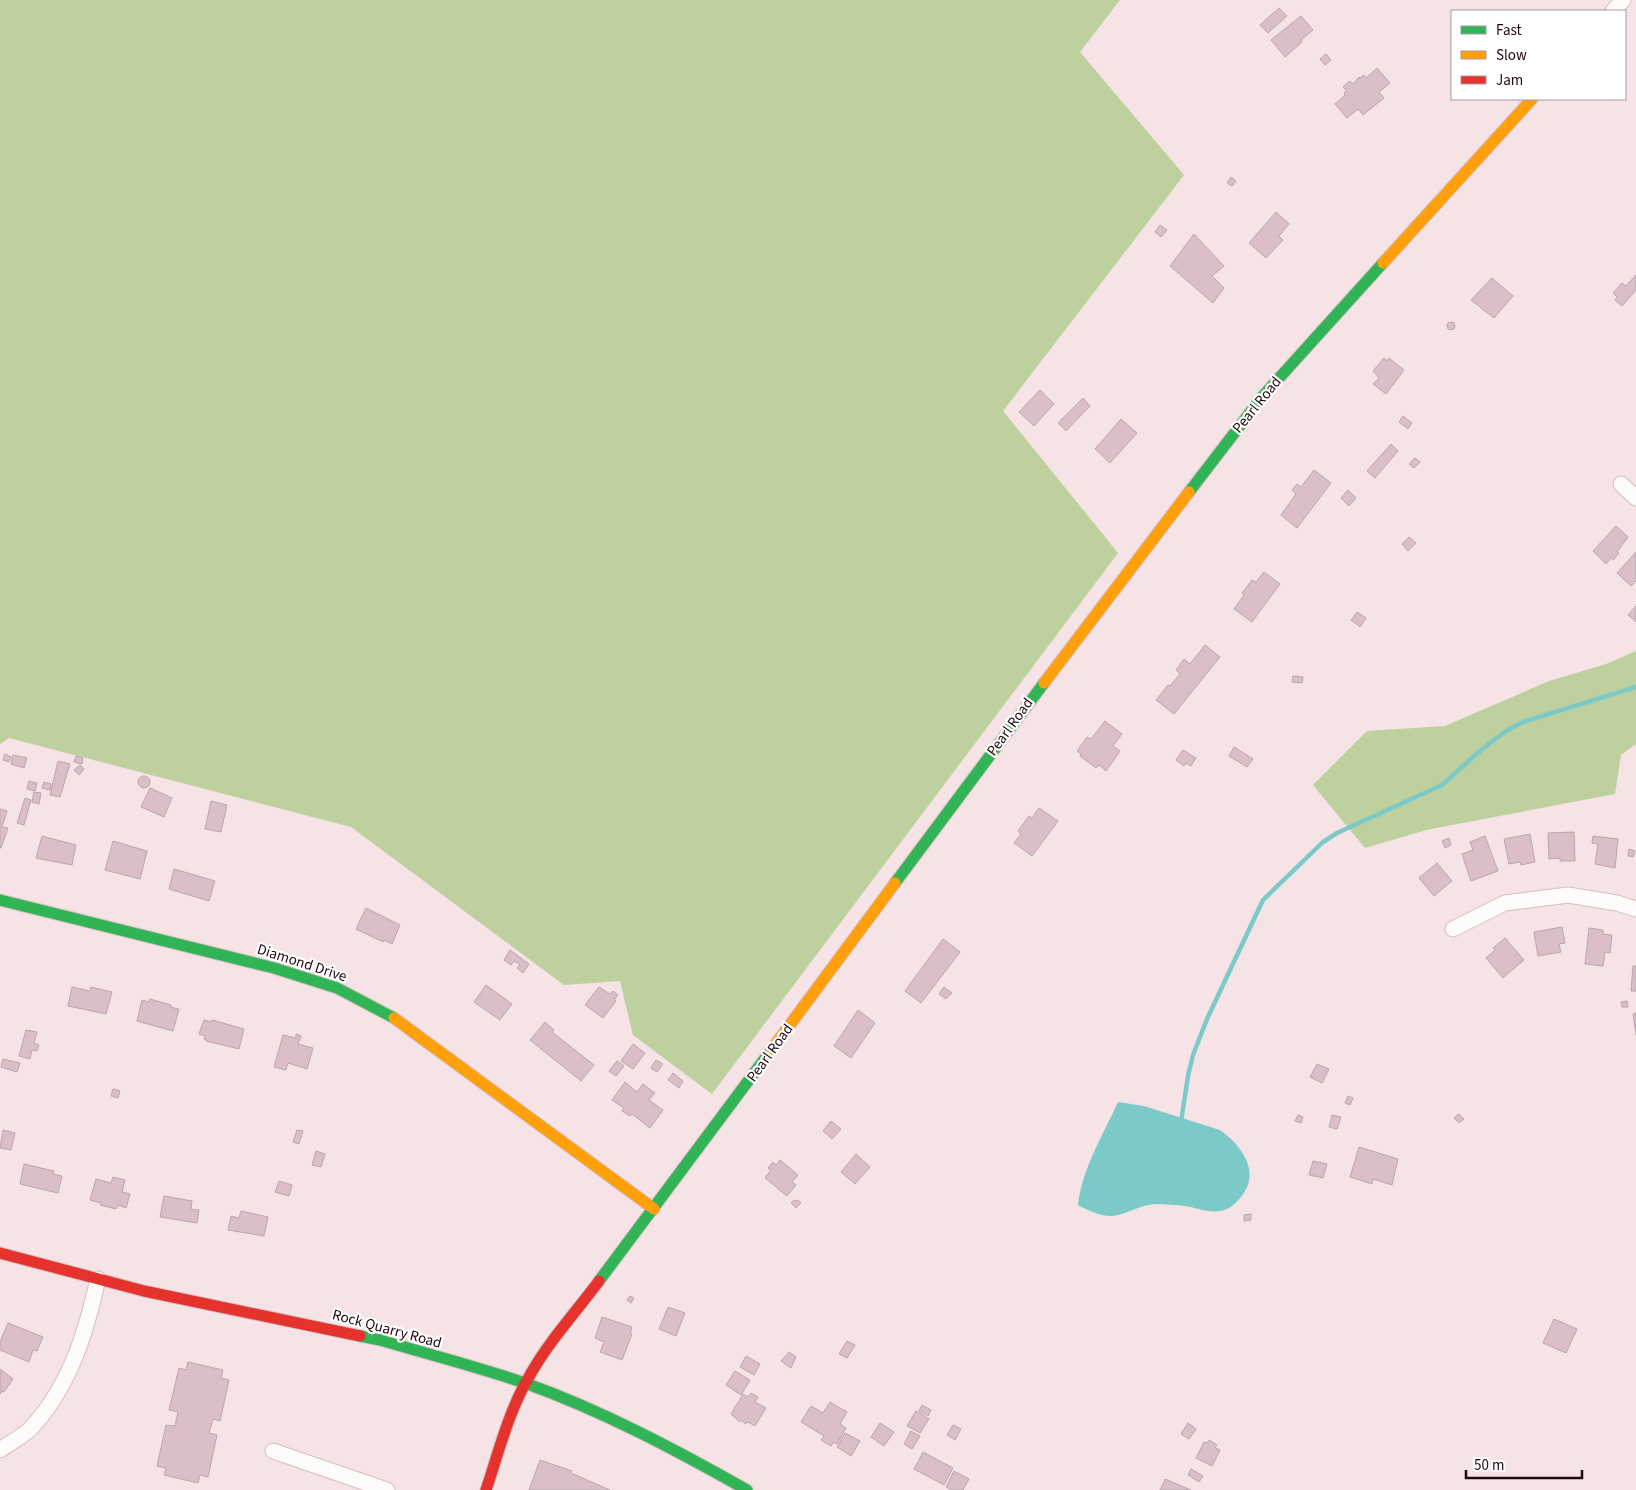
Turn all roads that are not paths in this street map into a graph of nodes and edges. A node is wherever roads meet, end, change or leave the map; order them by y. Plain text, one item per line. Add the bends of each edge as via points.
1 (1623, 0) edge
2 (1614, 10) edge
3 (1531, 100) edge
4 (1621, 484) dead end
5 (1636, 498) edge
6 (0, 900) edge
7 (1636, 909) edge
8 (1453, 929) dead end
9 (654, 1209) junction
10 (0, 1253) edge
11 (98, 1279) junction
12 (524, 1384) junction
13 (0, 1450) edge
14 (273, 1451) dead end
15 (385, 1490) edge
16 (486, 1490) edge
17 (747, 1490) edge

1 - 2 street
3 - 9 street, Pearl Road via 1262,397 1059,662
4 - 5 street
6 - 9 street, Diamond Drive via 274,968 337,988 392,1016
7 - 8 street via 1617,902 1568,895 1505,903
9 - 12 street, Pearl Road
10 - 11 street, Rock Quarry Road
11 - 12 street, Rock Quarry Road via 380,1340
11 - 13 street via 88,1322 66,1379 33,1426
12 - 16 street, Pearl Road
12 - 17 street, Rock Quarry Road via 561,1397 671,1447
14 - 15 street

